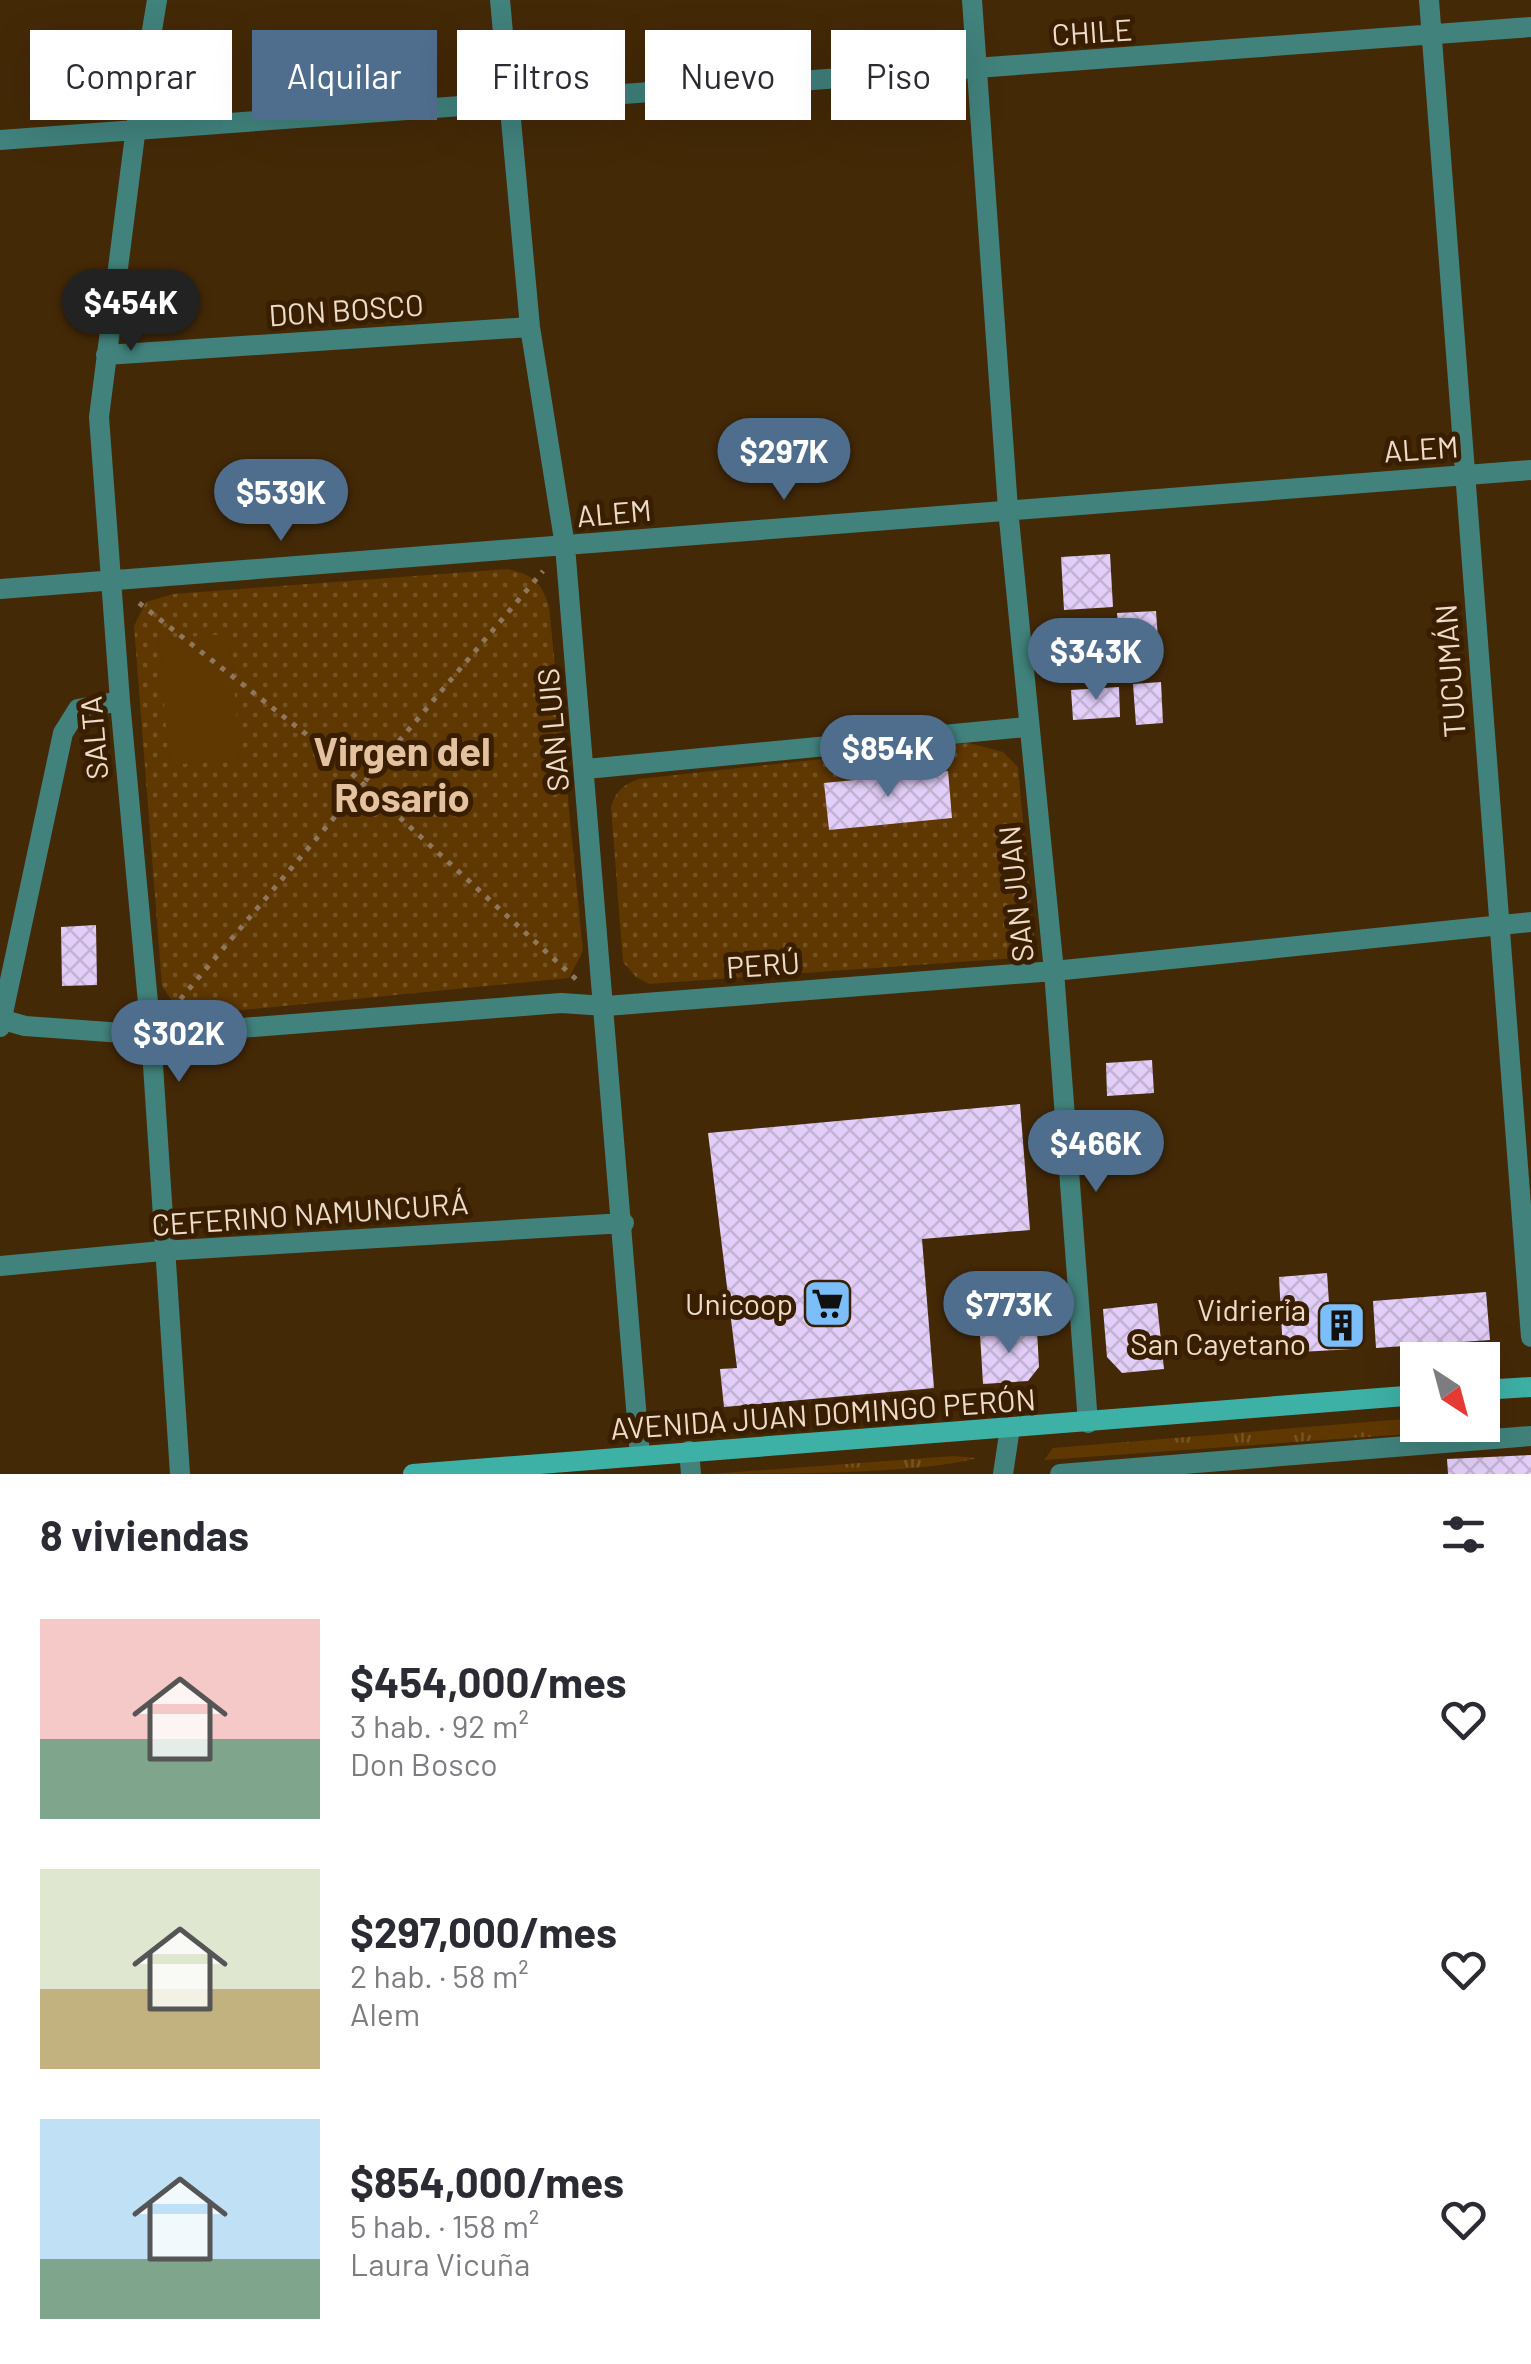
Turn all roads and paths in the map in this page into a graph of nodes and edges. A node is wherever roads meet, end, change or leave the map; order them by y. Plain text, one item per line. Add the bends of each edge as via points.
1 (158, 0) edge
2 (500, 0) edge
3 (972, 0) edge
4 (1429, 0) edge
5 (1531, 27) edge
6 (502, 30) edge
7 (1432, 36) junction
8 (976, 70) junction
9 (625, 97) edge
10 (457, 109) edge
11 (508, 120) edge
12 (136, 127) junction
13 (0, 140) edge
14 (530, 326) junction
15 (106, 355) junction
16 (1531, 470) edge
17 (1464, 474) junction
18 (1008, 509) junction
19 (565, 546) junction
20 (112, 582) junction
21 (0, 589) edge
22 (120, 701) junction
23 (1026, 727) junction
24 (586, 769) junction
25 (360, 783) junction
26 (1531, 922) edge
27 (1498, 924) junction
28 (1054, 971) junction
29 (606, 1006) junction
30 (1, 1022) edge
31 (151, 1035) junction
32 (624, 1223) junction
33 (162, 1251) junction
34 (0, 1266) edge
35 (1531, 1337) edge
36 (1531, 1386) edge
37 (1500, 1389) edge
38 (1400, 1397) edge
39 (1088, 1423) junction
40 (1010, 1428) junction
41 (1531, 1436) edge
42 (689, 1451) junction
43 (640, 1456) junction
44 (1085, 1472) edge
45 (478, 1473) edge
46 (180, 1474) edge
47 (413, 1474) edge
48 (691, 1474) edge
49 (1003, 1474) edge
50 (1060, 1474) edge

1 - 12 street, SALTA
2 - 6 street, SAN LUIS
3 - 8 street, SAN JUAN
4 - 7 street, TUCUMÁN
5 - 7 street, CHILE
7 - 8 street, CHILE
7 - 17 street, TUCUMÁN
8 - 9 street, CHILE
8 - 18 street, SAN JUAN
10 - 12 street, CHILE
11 - 14 street, SAN LUIS
12 - 13 street, CHILE
12 - 15 street, SALTA
14 - 15 street, DON BOSCO
14 - 19 street, SAN LUIS
15 - 20 street, SALTA via 100,417
16 - 17 street, ALEM
17 - 18 street, ALEM
17 - 27 street, TUCUMÁN
18 - 19 street, ALEM
18 - 23 street, SAN JUAN
19 - 20 street, ALEM
19 - 24 street, SAN LUIS
19 - 25 path
20 - 21 street, ALEM
20 - 22 street, SALTA
20 - 25 path
22 - 30 street via 78,710 63,733
22 - 31 street, SALTA
23 - 24 street
23 - 28 street, SAN JUAN
24 - 29 street, SAN LUIS
25 - 29 path
25 - 31 path
26 - 27 street, PERÚ
27 - 28 street, PERÚ
27 - 35 street, TUCUMÁN
28 - 29 street, PERÚ
28 - 39 street, SAN JUAN
29 - 31 street, PERÚ via 561,1003
29 - 32 street, SAN LUIS
30 - 31 street, PERÚ
31 - 33 street, SALTA
32 - 33 street, CEFERINO NAMUNCURÁ
32 - 43 street, SAN LUIS
33 - 34 street, CEFERINO NAMUNCURÁ
33 - 46 street, SALTA
36 - 37 main road
38 - 39 main road, AVENIDA JUAN DOMINGO PERÓN
39 - 40 main road, AVENIDA JUAN DOMINGO PERÓN
40 - 42 main road, AVENIDA JUAN DOMINGO PERÓN
40 - 49 street
41 - 44 street
42 - 43 main road, AVENIDA JUAN DOMINGO PERÓN
42 - 48 street
43 - 45 main road, AVENIDA JUAN DOMINGO PERÓN
44 - 50 street
45 - 47 main road, AVENIDA JUAN DOMINGO PERÓN

